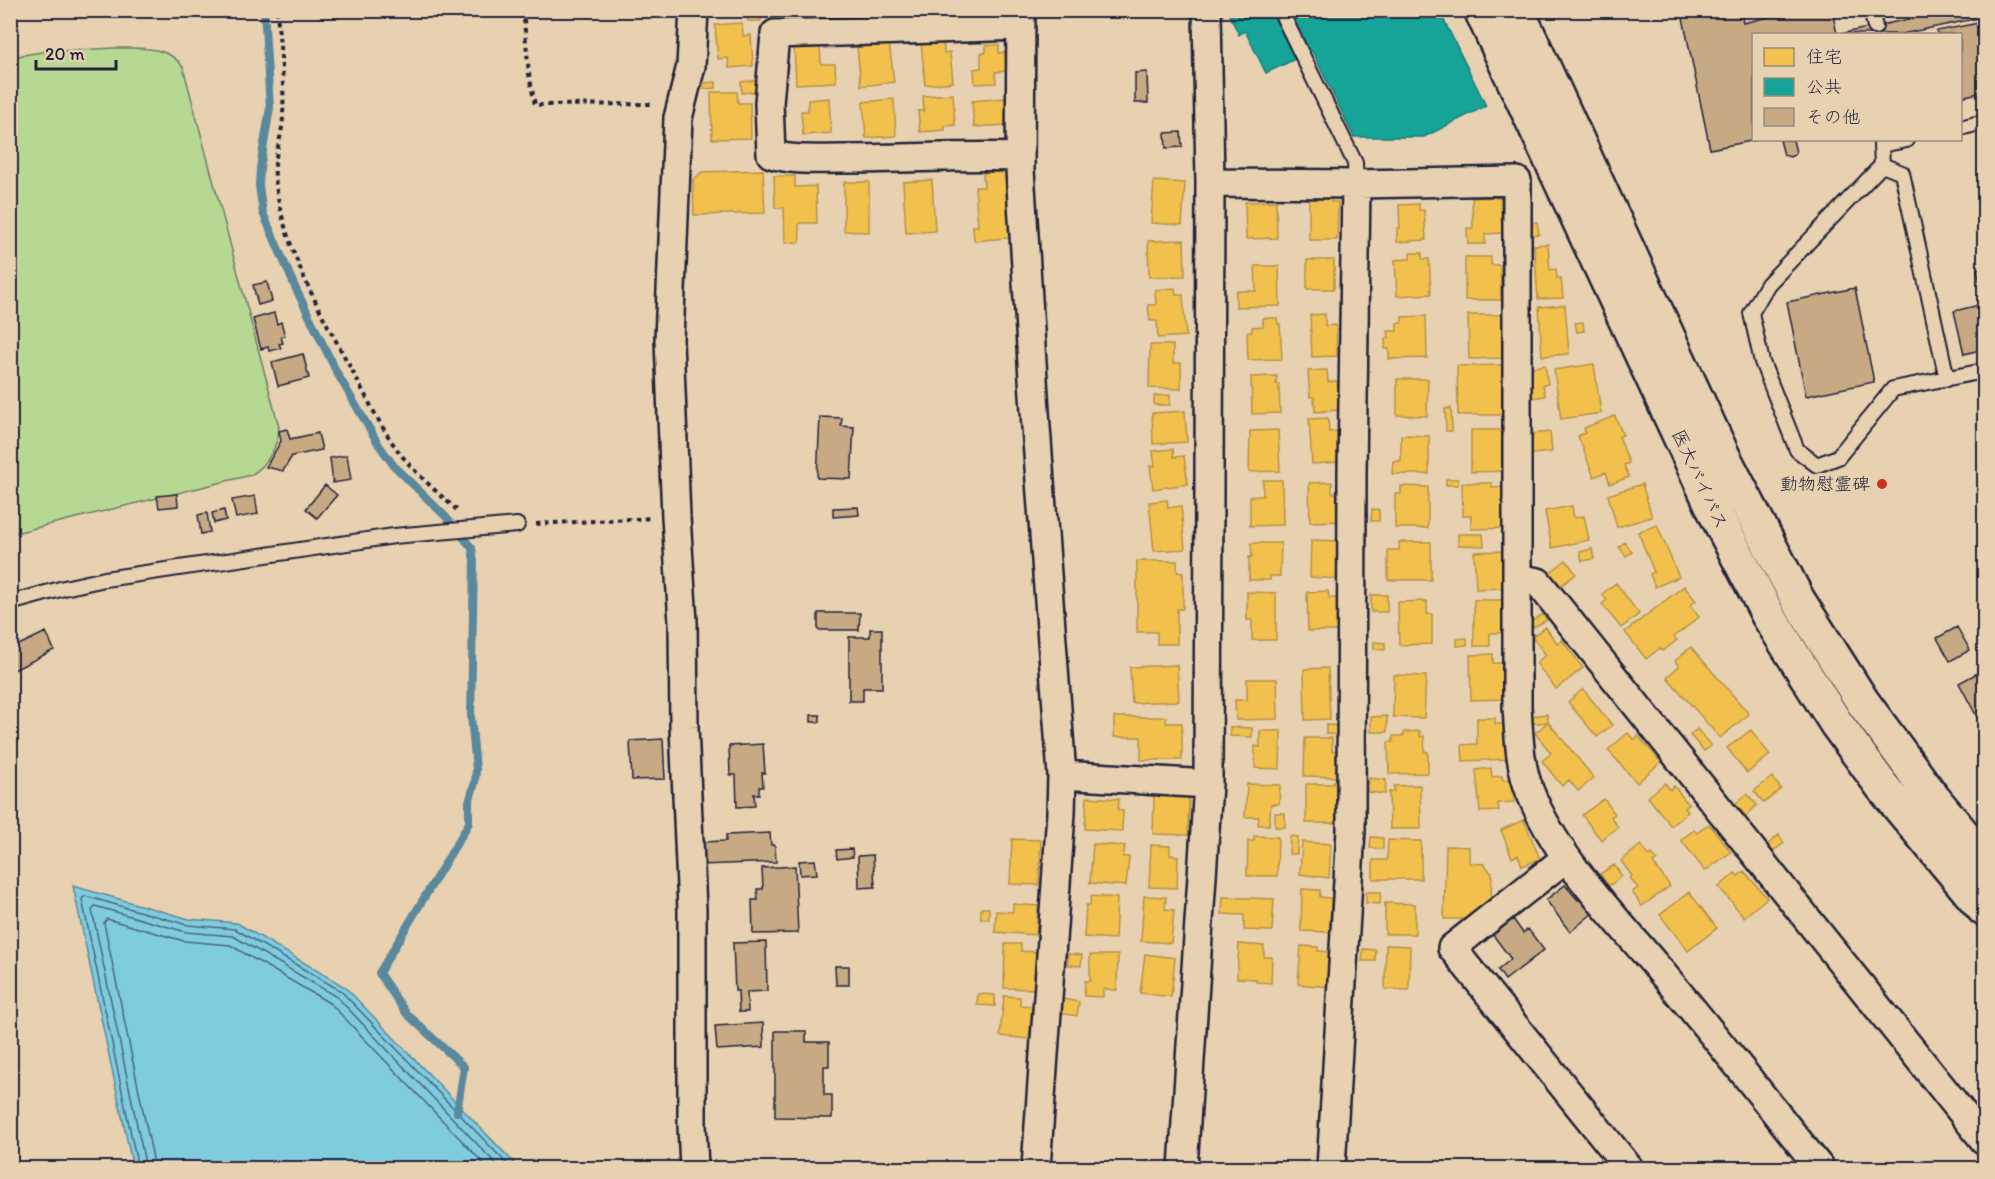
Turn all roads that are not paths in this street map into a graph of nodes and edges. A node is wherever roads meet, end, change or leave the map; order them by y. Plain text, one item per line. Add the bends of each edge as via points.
1 (694, 10) edge
2 (1207, 10) edge
3 (1280, 10) edge
4 (1481, 10) edge
5 (1517, 10) edge
6 (1871, 10) edge
7 (1021, 18) edge
8 (904, 20) edge
9 (1875, 27) dead end
10 (1984, 122) edge
11 (1962, 128) edge
12 (1899, 141) edge
13 (1020, 157) junction
14 (1882, 165) junction
15 (1210, 183) junction
16 (1356, 184) junction
17 (1984, 371) edge
18 (1947, 379) junction
19 (517, 525) road end
20 (1517, 578) junction
21 (10, 603) edge
22 (1062, 775) junction
23 (1208, 784) junction
24 (1566, 858) junction
25 (1984, 860) edge
26 (1984, 909) edge
27 (1984, 1140) edge
28 (694, 1168) edge
29 (1036, 1168) edge
30 (1183, 1168) edge
31 (1331, 1168) edge
32 (1629, 1168) edge
33 (1820, 1168) edge

1 - 28 street via 692,66 678,118 669,340 692,910
2 - 15 street
3 - 16 lane via 1355,163
4 - 26 main road, 医大バイパス via 1768,615 1875,777
5 - 25 main road, 医大バイパス via 1724,456 1797,600 1862,701
6 - 9 lane
7 - 8 street
7 - 13 street
8 - 13 street via 775,34 769,103 771,154 784,158 841,159
10 - 11 lane
12 - 14 lane via 1881,145
13 - 22 street
14 - 18 lane via 1902,173
14 - 18 lane via 1768,284 1750,313 1762,362 1797,450 1816,465 1838,457 1893,388
15 - 16 street
15 - 23 street
16 - 20 street via 1517,181
16 - 31 street via 1351,830
17 - 18 lane
19 - 21 lane via 394,536 116,577
20 - 24 street via 1520,758 1533,798
20 - 27 street via 1538,582
22 - 23 street
22 - 29 street
23 - 30 street
24 - 32 street via 1452,948
24 - 33 street

